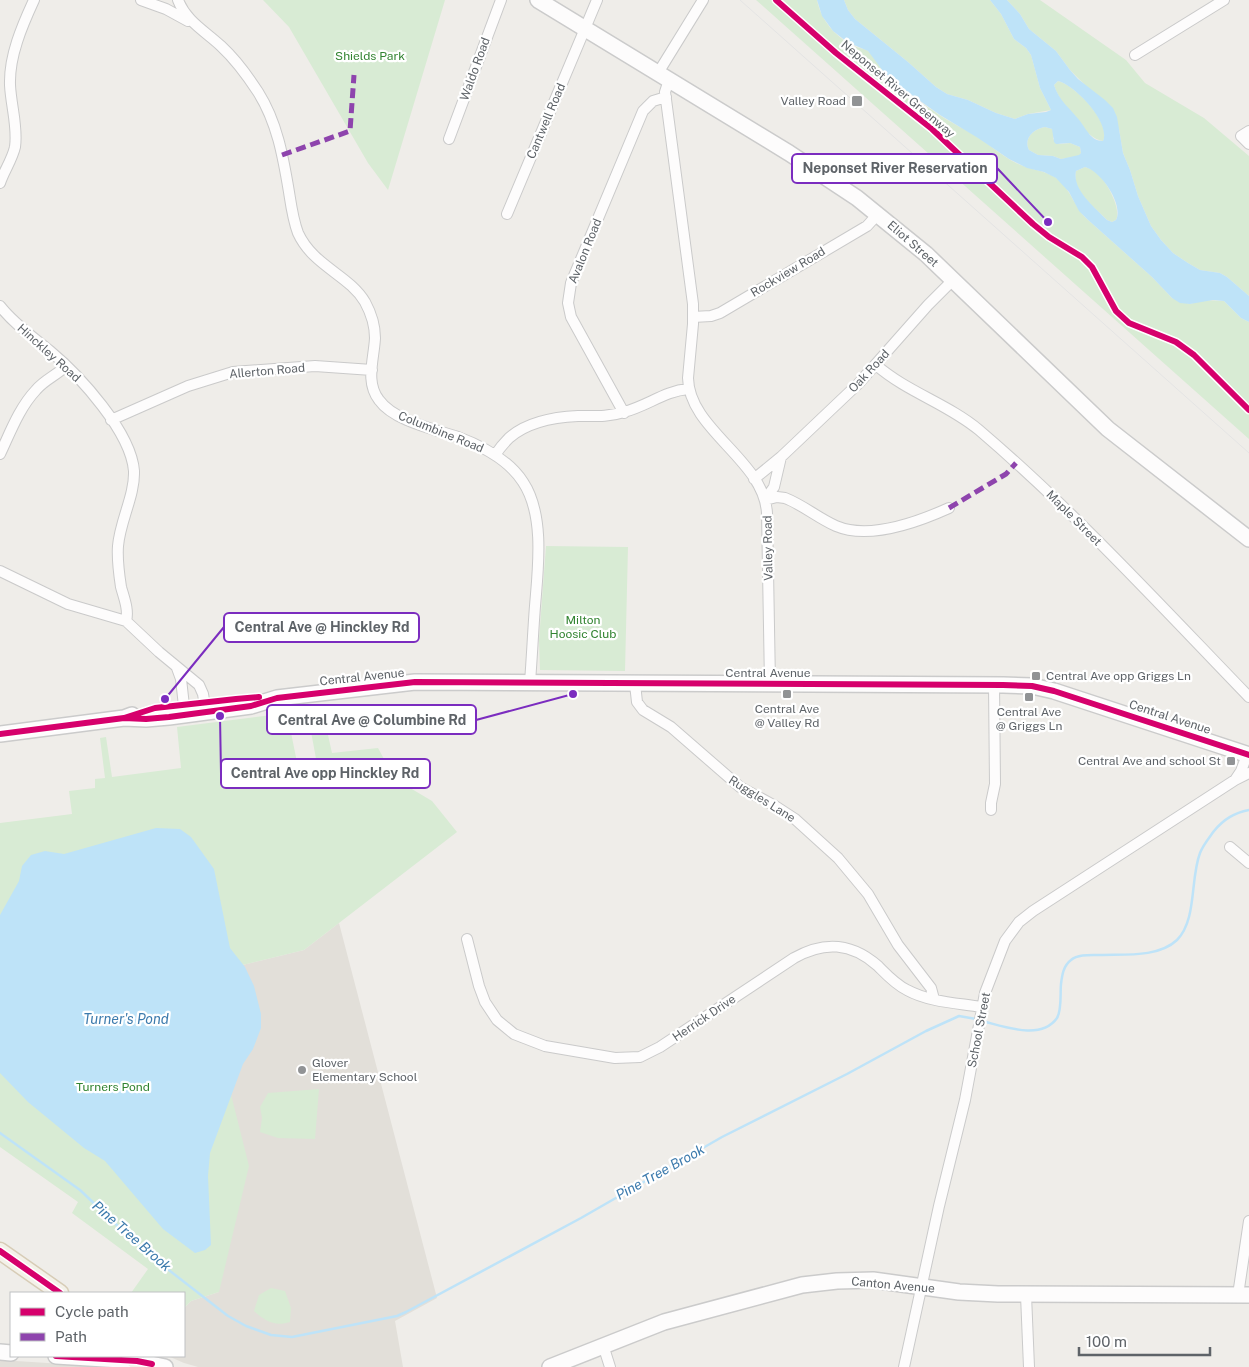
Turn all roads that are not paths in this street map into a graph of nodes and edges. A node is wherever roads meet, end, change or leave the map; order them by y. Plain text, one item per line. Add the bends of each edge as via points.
1 (34, 0) edge
2 (142, 0) edge
3 (147, 0) edge
4 (178, 0) edge
5 (501, 0) edge
6 (538, 0) edge
7 (597, 0) edge
8 (704, 0) edge
9 (1224, 0) edge
10 (196, 26) junction
11 (585, 29) junction
12 (1135, 55) dead end
13 (664, 77) junction
14 (666, 97) junction
15 (1245, 134) edge
16 (449, 139) dead end
17 (1249, 144) edge
18 (0, 183) edge
19 (506, 214) dead end
20 (878, 214) junction
21 (953, 280) junction
22 (0, 306) edge
23 (693, 317) junction
24 (876, 365) junction
25 (66, 366) junction
26 (372, 370) junction
27 (688, 389) junction
28 (624, 412) junction
29 (111, 420) junction
30 (0, 454) edge
31 (495, 456) junction
32 (781, 457) junction
33 (754, 479) junction
34 (765, 500) junction
35 (949, 508) dead end
36 (1249, 539) edge
37 (0, 572) edge
38 (126, 621) junction
39 (176, 667) junction
40 (530, 682) junction
41 (635, 684) junction
42 (770, 684) junction
43 (994, 684) junction
44 (1249, 697) edge
45 (205, 707) junction
46 (184, 710) junction
47 (0, 734) edge
48 (1248, 755) edge
49 (1249, 773) edge
50 (1235, 780) junction
51 (991, 810) dead end
52 (1230, 847) dead end
53 (1249, 863) edge
54 (467, 939) dead end
55 (934, 999) junction
56 (981, 1010) junction
57 (1249, 1221) edge
58 (0, 1251) edge
59 (0, 1263) edge
60 (922, 1287) junction
61 (42, 1292) edge
62 (59, 1292) edge
63 (1026, 1294) junction
64 (1244, 1295) edge
65 (602, 1345) junction
66 (69, 1357) edge
67 (147, 1363) edge
68 (550, 1367) edge
69 (610, 1367) edge
70 (904, 1367) edge
71 (1029, 1367) edge

1 - 18 street via 12,62 10,85 15,144
2 - 3 street
2 - 10 street
4 - 10 street, Columbine Road
5 - 16 street, Waldo Road
6 - 11 street, Eliot Street
7 - 11 street, Cantwell Road
8 - 13 street
9 - 12 street
10 - 26 street, Columbine Road via 234,60 267,107 281,147 294,218 301,238 316,258 359,293 369,310 374,334
11 - 13 street, Eliot Street
11 - 19 street, Cantwell Road
13 - 14 street, Valley Road
13 - 20 street, Eliot Street via 813,168
14 - 23 street, Valley Road
14 - 28 street, Avalon Road via 653,101 643,111 568,296 574,325
15 - 17 street
20 - 21 street, Eliot Street
20 - 23 street, Rockview Road via 867,226 720,313
21 - 24 street, Oak Road
21 - 36 street, Eliot Street via 1108,429
22 - 25 street, Hinckley Road
23 - 27 street, Valley Road
24 - 32 street, Oak Road
24 - 44 street, Maple Street via 974,426 1028,474
25 - 29 street, Hinckley Road
25 - 30 street via 31,396
26 - 29 street, Allerton Road via 315,366 233,372 193,384
26 - 31 street, Columbine Road via 374,393 389,410 466,440
27 - 28 street via 670,392
27 - 33 street, Valley Road via 699,412
28 - 31 street via 538,423 510,437
29 - 38 street, Hinckley Road via 128,449 134,470 118,550 119,574 128,614
31 - 40 street, Columbine Road via 515,471 524,483 534,514 538,564
32 - 33 street, Oak Road
32 - 34 street via 774,486
33 - 34 street, Valley Road
34 - 35 street via 785,498 836,526 856,530 901,526
34 - 42 street, Valley Road
37 - 38 street via 68,604
38 - 39 street
39 - 45 street via 199,685
39 - 46 street via 181,679
40 - 41 street, Central Avenue
40 - 45 street, Central Avenue via 402,683 277,698 251,706
41 - 42 street, Central Avenue
41 - 55 street, Ruggles Lane via 637,702 643,710 671,727 732,781 795,819 838,858 868,894 898,945 931,988
42 - 43 street, Central Avenue
43 - 48 street, Central Avenue via 1044,688
43 - 51 street via 995,784
45 - 46 street, Central Avenue
46 - 47 street, Central Avenue via 146,719 124,718
48 - 50 street
49 - 50 street, School Street
50 - 56 street, School Street via 1019,922 1001,949 986,986
52 - 53 street
54 - 55 street, Herrick Drive via 482,995 492,1015 508,1030 537,1044 615,1058 640,1057 660,1048 794,958 823,946 837,946 856,952 874,962 905,989
55 - 56 street, Herrick Drive
56 - 60 street, School Street via 968,1086
57 - 64 street
58 - 62 main road
59 - 61 main road
60 - 63 street, Canton Avenue
60 - 65 street, Canton Avenue via 862,1280 802,1285 664,1322
60 - 70 street, School Street
63 - 64 street, Canton Avenue
63 - 71 street
65 - 68 street, Canton Avenue
65 - 69 street
66 - 67 street

